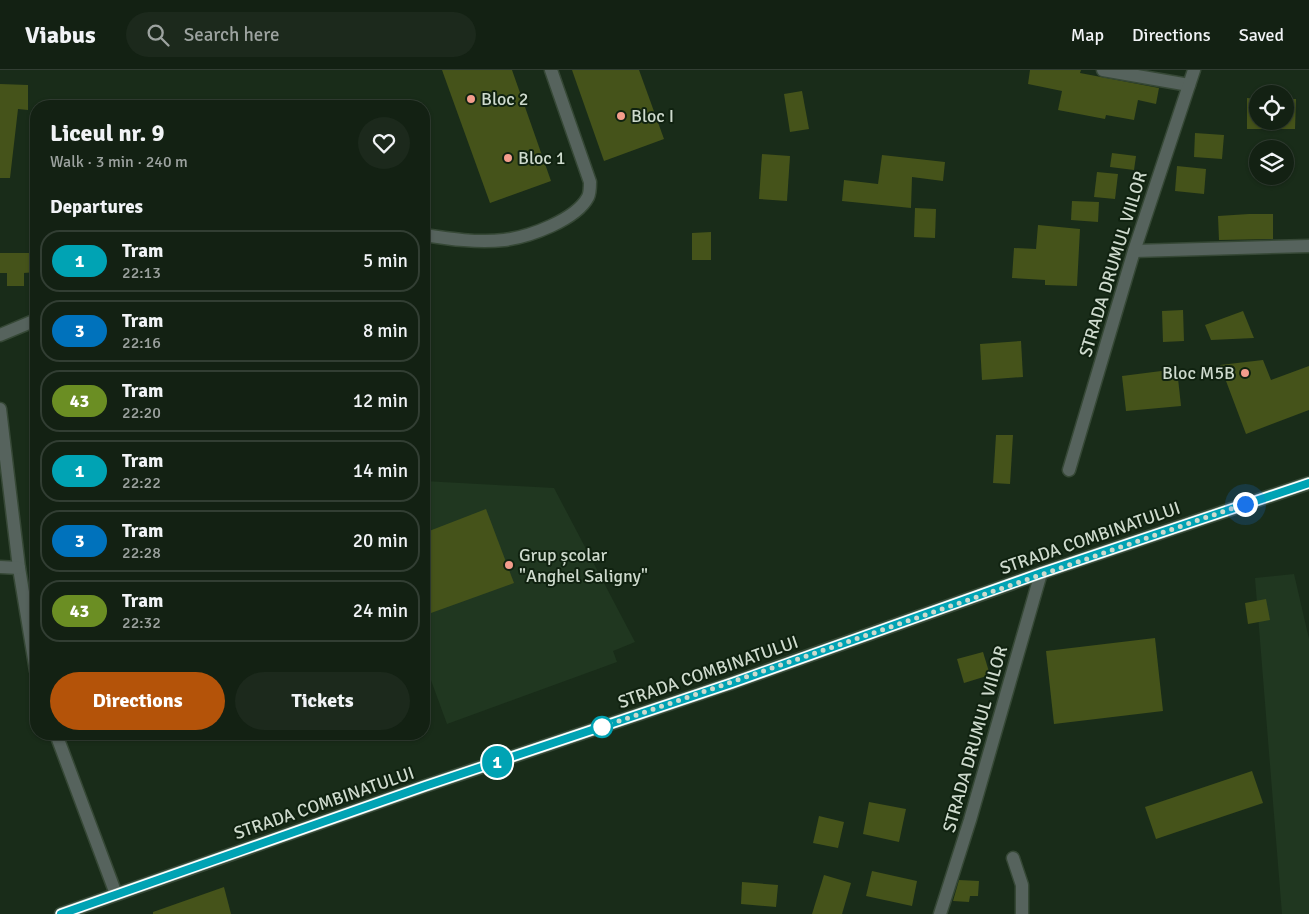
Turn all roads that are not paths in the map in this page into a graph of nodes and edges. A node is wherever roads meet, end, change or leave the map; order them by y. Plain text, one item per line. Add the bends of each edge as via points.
1 (551, 70) edge
2 (1103, 70) edge
3 (1194, 70) edge
4 (1189, 85) junction
5 (430, 236) edge
6 (1309, 246) edge
7 (1134, 251) junction
8 (30, 322) edge
9 (0, 335) edge
10 (0, 409) edge
11 (1069, 470) dead end
12 (1309, 483) edge
13 (0, 567) edge
14 (19, 568) junction
15 (1041, 573) junction
16 (30, 635) edge
17 (58, 740) edge
18 (1013, 858) dead end
19 (116, 894) junction
20 (61, 914) edge
21 (940, 914) edge
22 (1022, 914) edge

1 - 5 street via 590,182 589,196 581,207 547,228 504,240
2 - 4 street
3 - 4 street, STRADA DRUMUL VIILOR
4 - 7 street, STRADA DRUMUL VIILOR
6 - 7 street
7 - 11 street, STRADA DRUMUL VIILOR
8 - 9 street
10 - 14 street
12 - 15 main road, STRADA COMBINATULUI
13 - 14 street
14 - 16 street
15 - 19 main road, STRADA COMBINATULUI via 732,683
15 - 21 street, STRADA DRUMUL VIILOR
17 - 19 street
18 - 22 street via 1022,885
19 - 20 main road, STRADA COMBINATULUI

